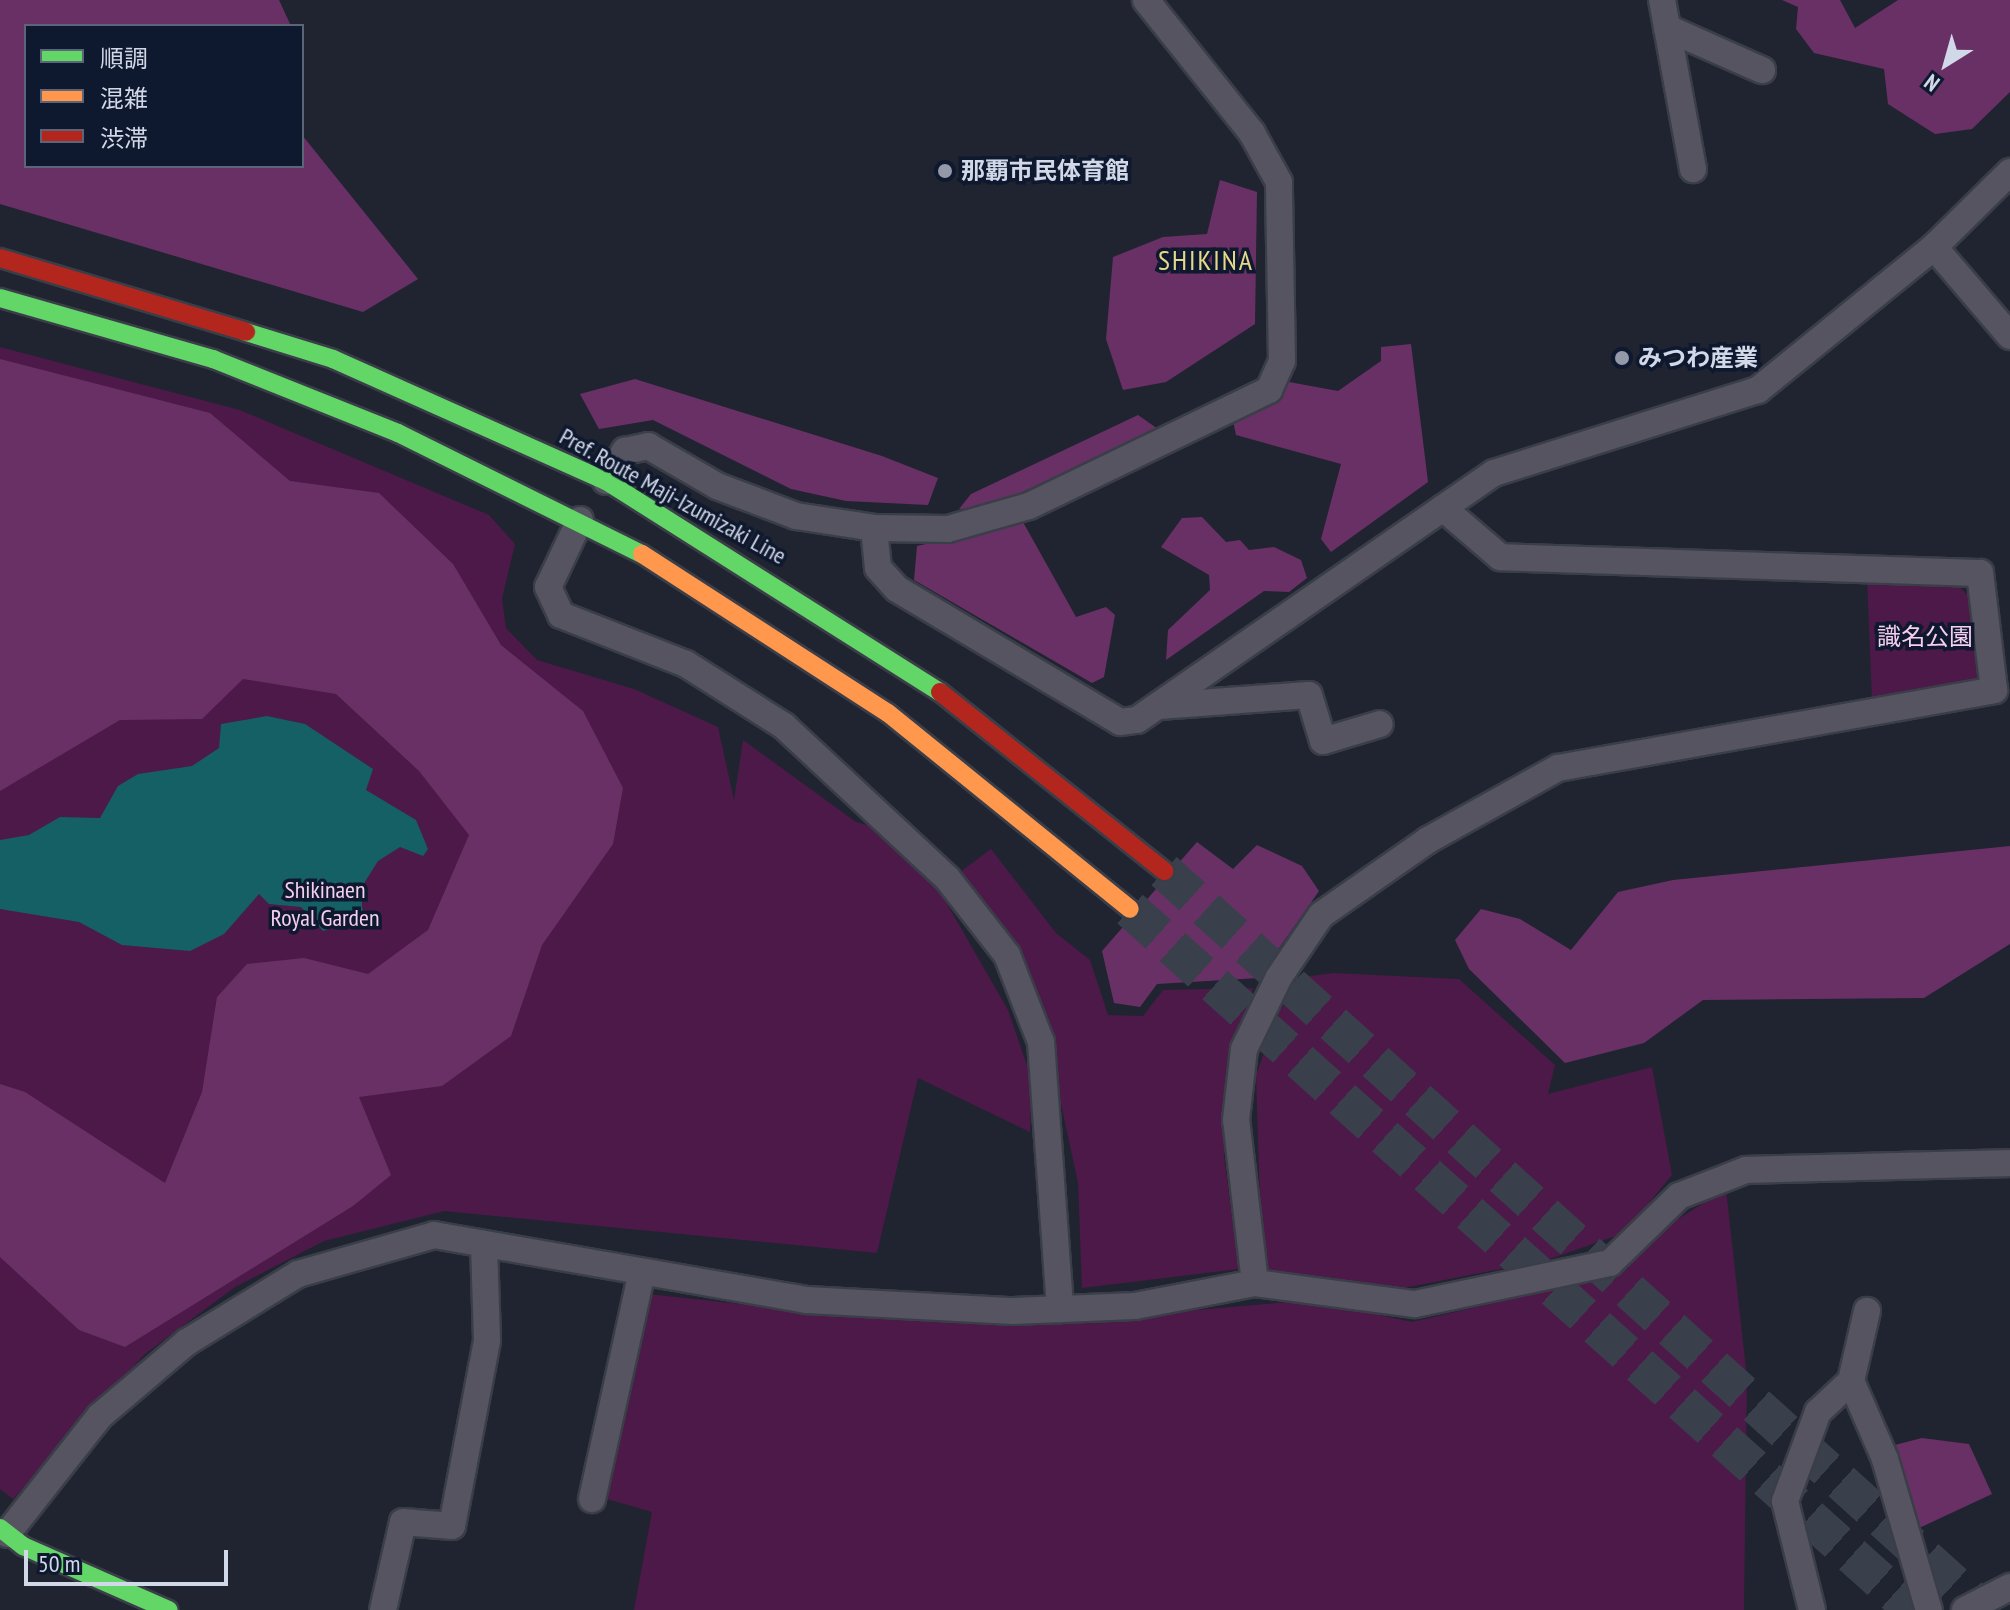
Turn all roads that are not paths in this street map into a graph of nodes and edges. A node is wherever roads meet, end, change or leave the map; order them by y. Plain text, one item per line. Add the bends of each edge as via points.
1 (1146, 0) edge
2 (1662, 0) edge
3 (1667, 28) junction
4 (1762, 70) dead end
5 (1693, 169) dead end
6 (2010, 172) edge
7 (1934, 247) junction
8 (0, 258) edge
9 (0, 298) edge
10 (2010, 336) edge
11 (606, 481) junction
12 (1443, 508) junction
13 (580, 520) junction
14 (874, 528) junction
15 (1159, 706) junction
16 (1380, 724) dead end
17 (1164, 871) tunnel mouth
18 (1130, 909) tunnel mouth
19 (2010, 1163) edge
20 (484, 1246) junction
21 (641, 1276) junction
22 (1255, 1283) junction
23 (1060, 1309) junction
24 (1867, 1311) dead end
25 (1851, 1381) junction
26 (592, 1499) dead end
27 (2, 1534) edge
28 (2010, 1587) edge
29 (169, 1610) edge
30 (383, 1610) edge
31 (1812, 1610) edge
32 (1929, 1610) edge
33 (1965, 1610) edge

1 - 14 street via 1252,133 1279,182 1282,361 1276,382 1173,441 1005,516 948,529
2 - 3 street
3 - 4 street
3 - 5 street
6 - 7 street
7 - 10 street
7 - 12 street via 1758,390 1494,473
8 - 11 main road, Pref. Route Maji-Izumizaki Line via 256,333 412,391
9 - 13 main road via 213,359 398,433
11 - 14 street via 625,451 648,446 774,510
11 - 17 main road, Pref. Route Maji-Izumizaki Line via 910,668
12 - 15 street
12 - 22 street via 1500,557 1980,573 1994,690 1558,768 1428,840 1321,915 1279,977 1244,1049 1236,1120
13 - 18 main road via 690,580 888,713
13 - 23 street via 548,587 561,615 686,664 784,726 947,878 1007,955 1041,1042
14 - 15 street via 878,568 897,589 1120,722
15 - 16 street via 1309,695 1323,741
19 - 22 street via 1746,1170 1679,1196 1610,1263 1415,1304
20 - 21 street
20 - 27 street via 434,1235 392,1243 298,1274 239,1306 100,1416
20 - 30 street via 487,1340 452,1526 403,1522
21 - 23 street via 807,1300
21 - 26 street
22 - 23 street via 1202,1298
24 - 25 street
25 - 31 street via 1818,1412 1785,1501
25 - 32 street via 1885,1459
27 - 29 main road
28 - 33 street

